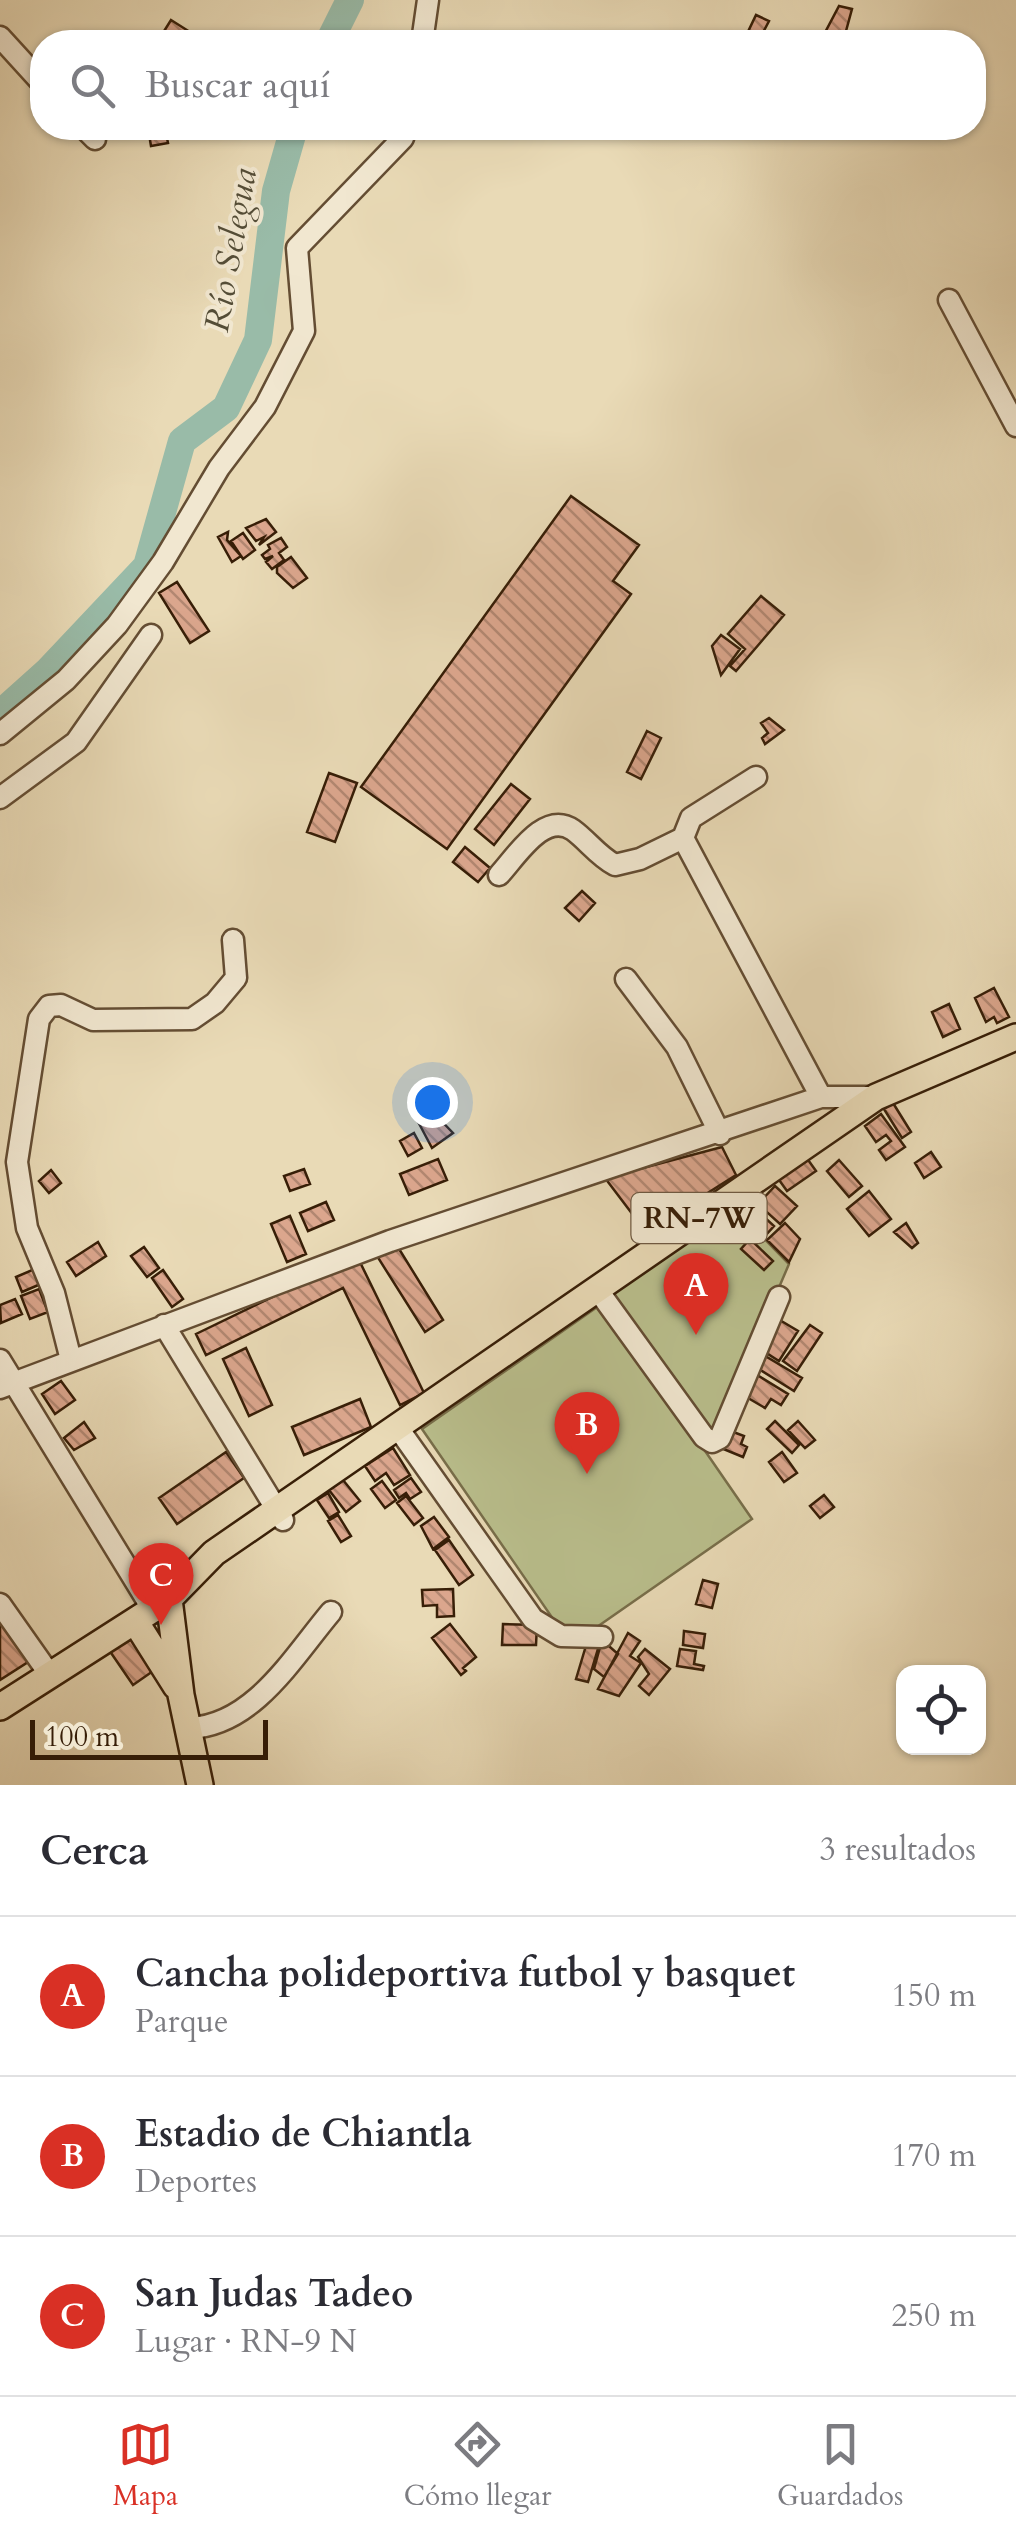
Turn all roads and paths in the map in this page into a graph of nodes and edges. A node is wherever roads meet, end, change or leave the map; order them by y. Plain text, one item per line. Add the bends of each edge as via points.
1 (428, 0) edge
2 (424, 30) edge
3 (0, 36) edge
4 (30, 70) edge
5 (401, 140) edge
6 (949, 300) dead end
7 (1016, 426) edge
8 (151, 634) dead end
9 (0, 734) edge
10 (756, 777) dead end
11 (0, 798) edge
12 (683, 838) junction
13 (499, 875) dead end
14 (233, 940) dead end
15 (626, 979) dead end
16 (1016, 1038) edge
17 (821, 1097) junction
18 (876, 1097) junction
19 (720, 1134) junction
20 (598, 1290) junction
21 (779, 1296) dead end
22 (164, 1325) junction
23 (0, 1360) edge
24 (71, 1360) junction
25 (6, 1386) edge
26 (398, 1428) junction
27 (280, 1515) junction
28 (0, 1604) edge
29 (152, 1610) junction
30 (331, 1612) dead end
31 (602, 1637) dead end
32 (50, 1676) junction
33 (181, 1695) junction
34 (0, 1707) edge
35 (190, 1728) junction
36 (200, 1785) edge

1 - 2 street
3 - 4 street
5 - 9 street via 297,248 304,331 265,406 164,562 66,680
6 - 7 street
8 - 11 street via 76,742
10 - 12 street via 691,818
12 - 13 street via 615,865 558,824 541,830
12 - 17 street
14 - 24 street via 236,978 192,1019 93,1020 49,1006 39,1019 17,1162 27,1228 54,1293
15 - 19 street via 677,1047
16 - 18 main road, RN-7W
17 - 18 street
17 - 19 street
18 - 20 main road, RN-7W
19 - 22 street via 390,1241
20 - 21 street via 712,1442 720,1438
20 - 26 main road, RN-7W
22 - 24 street
22 - 27 street
23 - 25 street
24 - 25 street
25 - 29 street
26 - 27 main road, RN-7W via 388,1444
26 - 31 street via 533,1619 562,1636
27 - 29 main road, RN-7W
28 - 32 street
29 - 32 main road
29 - 33 main road
29 - 33 main road
30 - 35 street via 238,1716
32 - 34 main road
33 - 35 main road
35 - 36 main road

